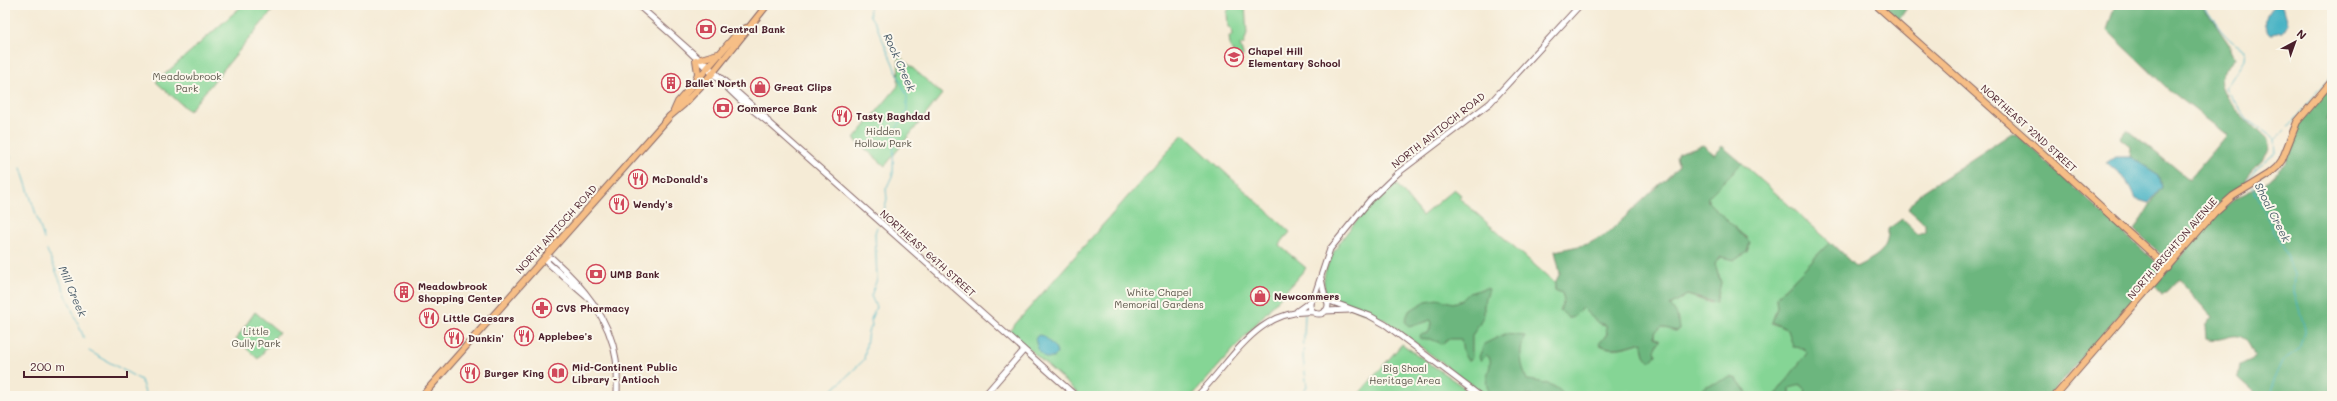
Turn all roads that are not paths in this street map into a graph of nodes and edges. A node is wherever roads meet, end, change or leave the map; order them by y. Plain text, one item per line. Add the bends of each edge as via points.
1 (638, 5) edge
2 (767, 5) edge
3 (1580, 5) edge
4 (1876, 5) edge
5 (748, 27) junction
6 (721, 53) junction
7 (699, 60) junction
8 (710, 71) junction
9 (2332, 81) edge
10 (693, 85) junction
11 (673, 112) junction
12 (546, 256) junction
13 (2168, 268) junction
14 (1321, 278) junction
15 (1313, 299) junction
16 (1326, 299) junction
17 (1350, 310) junction
18 (1297, 311) junction
19 (1314, 312) junction
20 (1325, 312) junction
21 (1024, 350) junction
22 (422, 396) edge
23 (617, 396) edge
24 (984, 396) edge
25 (1076, 396) edge
26 (1197, 396) edge
27 (1480, 396) edge
28 (2055, 396) edge

1 - 7 street, NORTHEAST 64TH STREET
2 - 5 main road
3 - 14 street, NORTH ANTIOCH ROAD via 1490,103 1398,173 1377,193 1333,243 1325,260
4 - 13 main road, NORTHEAST 72ND STREET
5 - 6 main road via 735,36
5 - 8 main road via 740,42
6 - 7 main road
6 - 8 main road
7 - 8 street, NORTHEAST 64TH STREET
7 - 10 main road via 698,73
8 - 10 main road
8 - 11 main road via 683,105
8 - 21 street, NORTHEAST 64TH STREET via 761,119 769,123
9 - 13 main road, NORTH BRIGHTON AVENUE via 2297,122 2282,160 2269,174 2244,188 2215,212
10 - 11 main road
11 - 12 main road, NORTH ANTIOCH ROAD
12 - 22 main road, NORTH ANTIOCH ROAD
12 - 23 street via 548,263 588,297 605,323 617,365
13 - 28 main road, NORTH BRIGHTON AVENUE
14 - 15 street, NORTH ANTIOCH ROAD
14 - 16 street, NORTH ANTIOCH ROAD
15 - 16 street via 1320,296
15 - 18 street
15 - 19 street via 1311,307
16 - 17 street
16 - 20 street via 1328,306
17 - 20 street
17 - 27 street via 1370,316 1386,325
18 - 19 street
18 - 26 street via 1278,317 1257,330
19 - 20 street
21 - 24 street
21 - 25 street, NORTHEAST 64TH STREET

